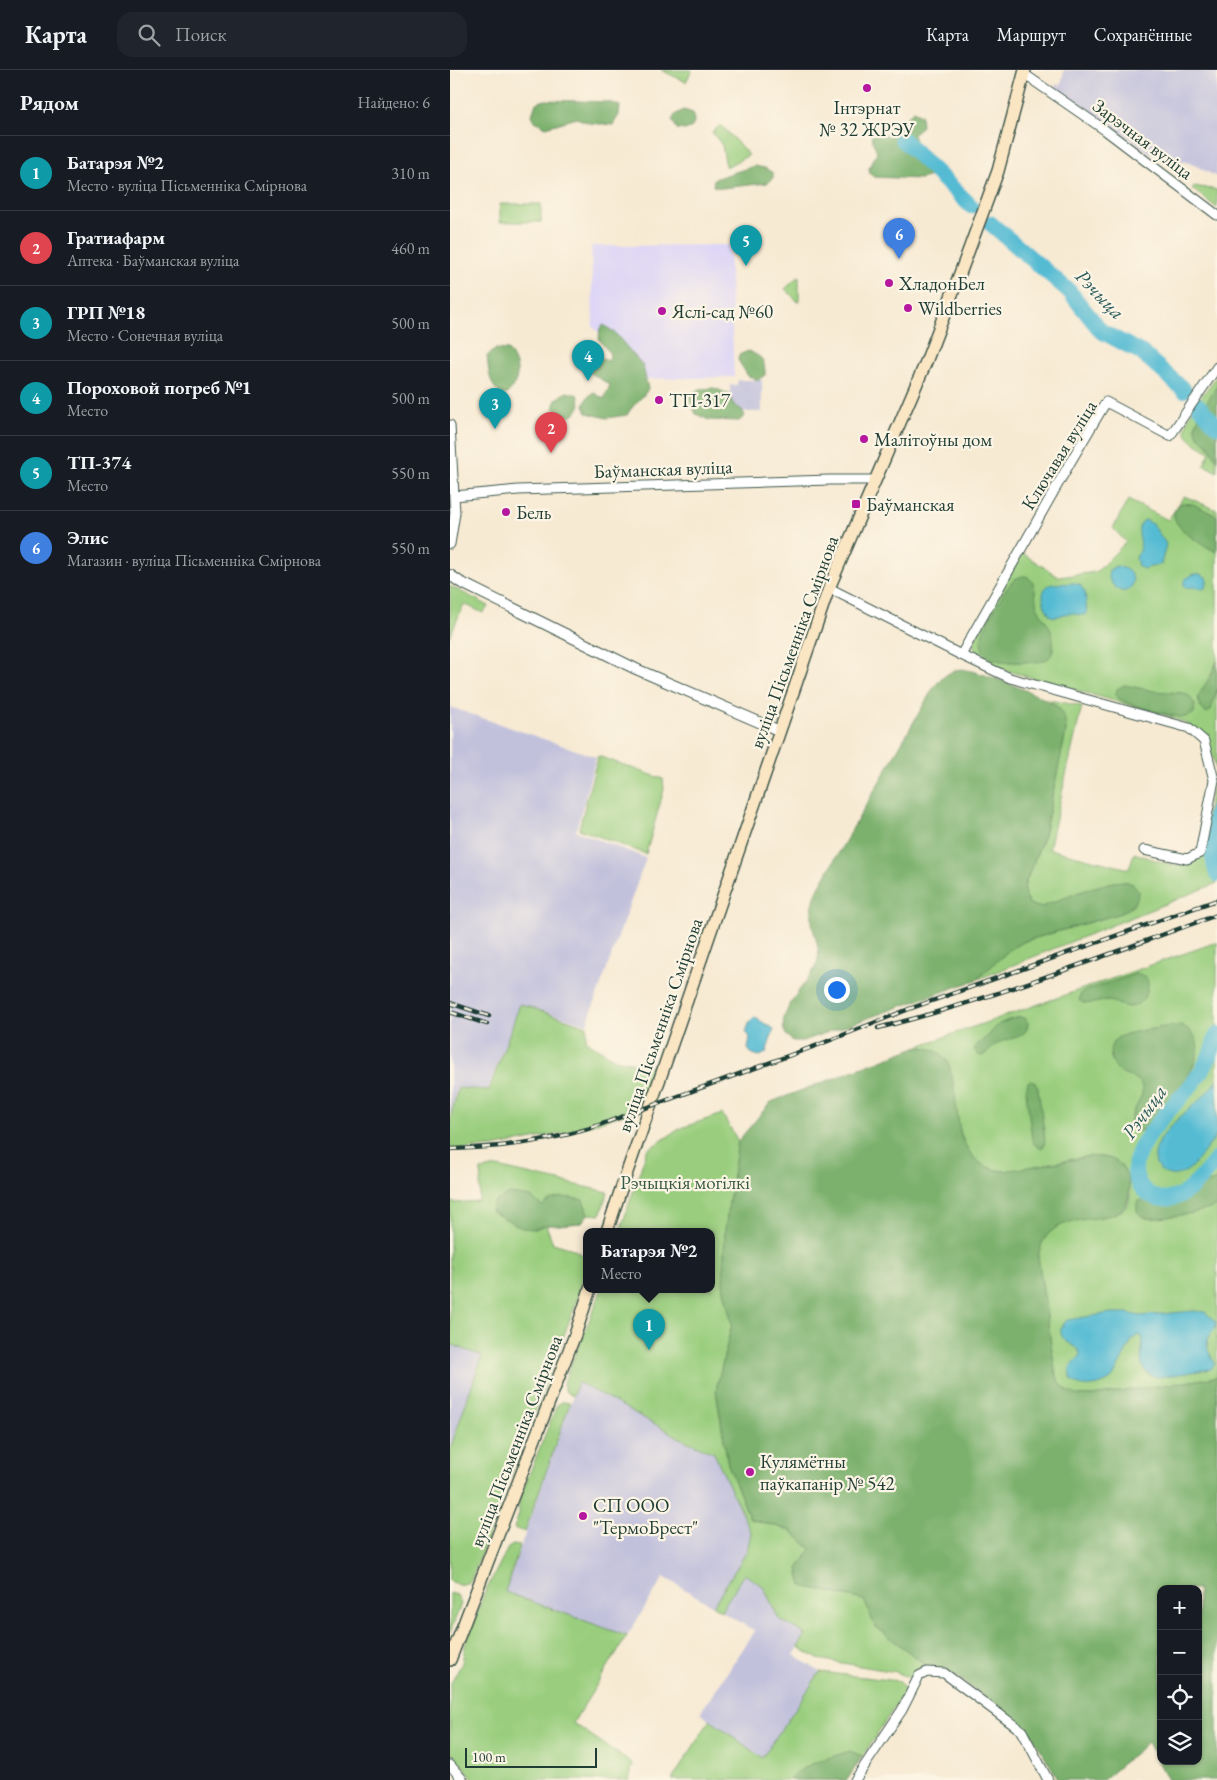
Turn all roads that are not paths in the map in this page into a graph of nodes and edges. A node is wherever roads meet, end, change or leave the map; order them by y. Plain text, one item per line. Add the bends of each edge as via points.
1 (1025, 72) edge
2 (1217, 215) edge
3 (1217, 367) edge
4 (450, 425) edge
5 (874, 480) junction
6 (454, 496) junction
7 (450, 544) edge
8 (450, 576) edge
9 (829, 588) junction
10 (961, 655) junction
11 (780, 731) junction
12 (1144, 850) dead end
13 (609, 1228) edge
14 (589, 1293) edge
15 (450, 1660) edge
16 (450, 1765) edge
17 (463, 1780) edge
18 (855, 1780) edge
19 (1048, 1780) edge

1 - 2 street, Зарэчная вуліца
1 - 5 main road, вуліца Пісьменніка Смірнова via 998,171 970,248 926,362
3 - 10 street, Ключавая вуліца via 1170,436 1106,402
4 - 6 street
5 - 6 street, Баўманская вуліца via 518,490
5 - 9 main road, вуліца Пісьменніка Смірнова
6 - 7 street
8 - 11 street via 604,655
9 - 10 street
9 - 11 main road, вуліца Пісьменніка Смірнова
10 - 12 street via 1010,678 1189,728 1204,741 1214,780 1200,853 1187,859
11 - 13 main road, вуліца Пісьменніка Смірнова
14 - 15 main road, вуліца Пісьменніка Смірнова
16 - 17 street
18 - 19 street via 902,1710 918,1676 927,1672 944,1673 1022,1731

